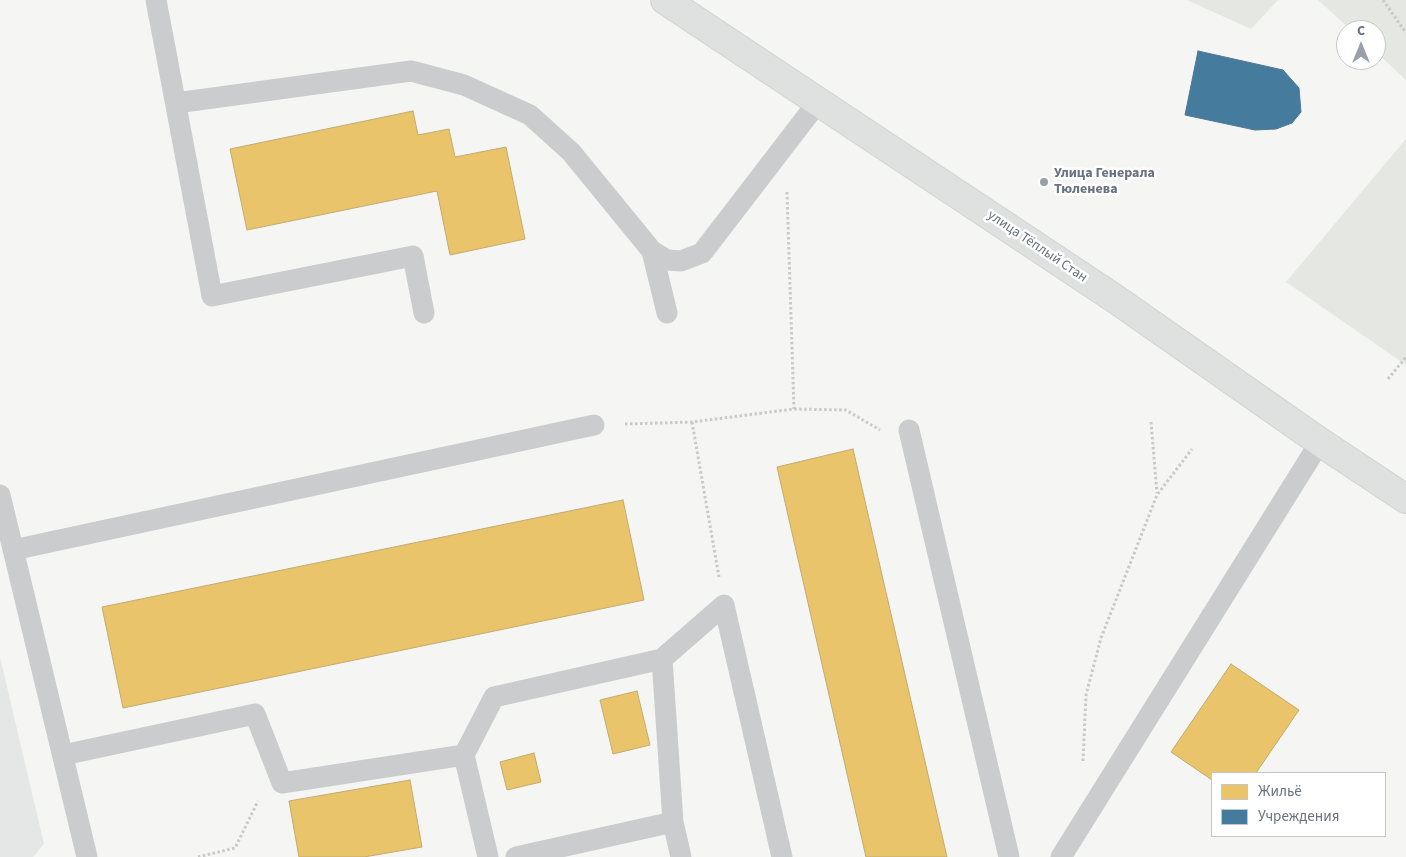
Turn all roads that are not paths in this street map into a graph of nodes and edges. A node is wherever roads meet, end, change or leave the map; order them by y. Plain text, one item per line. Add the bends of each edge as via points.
1 (156, 0) edge
2 (665, 0) edge
3 (818, 102) junction
4 (176, 103) junction
5 (652, 251) junction
6 (424, 312) dead end
7 (667, 312) dead end
8 (594, 425) road end
9 (911, 439) road end
10 (1320, 442) junction
11 (0, 495) edge
12 (1406, 499) edge
13 (3, 519) edge
14 (13, 550) junction
15 (662, 659) junction
16 (63, 755) junction
17 (464, 755) junction
18 (673, 822) junction
19 (87, 857) edge
20 (488, 857) edge
21 (516, 857) edge
22 (681, 857) edge
23 (782, 857) edge
24 (1009, 857) edge
25 (1061, 857) edge

1 - 4 lane
2 - 3 street, улица Тёплый Стан
3 - 5 lane via 702,253 680,261 667,260
3 - 10 street, улица Тёплый Стан via 1114,298
4 - 5 lane via 411,71 464,85 530,115 571,152
4 - 6 lane via 212,296 414,256
5 - 7 lane
8 - 14 lane
9 - 24 lane
10 - 12 street, улица Тёплый Стан
10 - 25 lane
11 - 13 lane
13 - 14 lane
14 - 16 lane
15 - 17 lane via 494,697
15 - 18 lane
15 - 23 lane via 724,605
16 - 17 lane via 255,714 282,783
16 - 19 lane
17 - 20 lane
18 - 21 lane
18 - 22 lane

